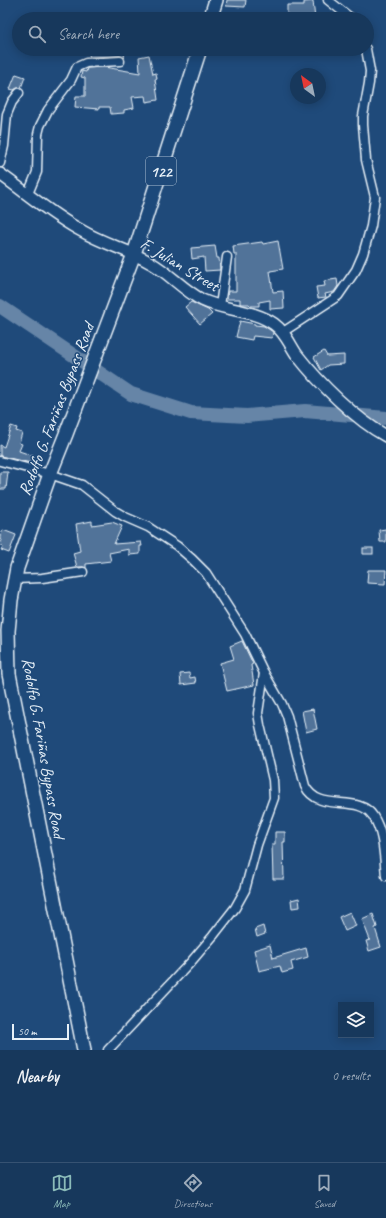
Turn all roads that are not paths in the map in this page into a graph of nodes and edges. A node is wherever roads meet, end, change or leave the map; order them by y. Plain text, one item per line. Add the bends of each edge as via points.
1 (216, 0) edge
2 (328, 0) edge
3 (212, 12) edge
4 (343, 12) edge
5 (198, 56) edge
6 (367, 56) edge
7 (120, 61) dead end
8 (19, 93) dead end
9 (0, 163) edge
10 (0, 174) edge
11 (28, 194) junction
12 (134, 254) junction
13 (227, 257) dead end
14 (220, 306) junction
15 (284, 332) junction
16 (386, 436) edge
17 (0, 461) edge
18 (50, 474) junction
19 (83, 572) dead end
20 (15, 579) junction
21 (264, 673) junction
22 (386, 876) edge
23 (84, 1050) edge
24 (108, 1050) edge

1 - 3 main road
2 - 4 street
5 - 12 main road, Rodolfo G. Fariñas Bypass Road / 122
6 - 15 street via 370,71 363,134 375,197 371,226 363,254 356,270 338,296
7 - 11 street via 86,63 77,67 40,126 37,172
8 - 9 street via 7,114
10 - 11 street, F. Julian Street
11 - 12 street, F. Julian Street via 81,231
12 - 14 street, F. Julian Street via 161,269 202,300
12 - 18 main road, Rodolfo G. Fariñas Bypass Road / 122
13 - 14 street
14 - 15 street, F. Julian Street via 261,317
15 - 16 street, F. Julian Street via 297,354 338,400 374,430
17 - 18 street
18 - 20 main road, Rodolfo G. Fariñas Bypass Road / 122
18 - 21 street via 82,485 115,511 148,527 192,559 210,580 242,628
19 - 20 street
20 - 23 main road, Rodolfo G. Fariñas Bypass Road / 122 via 8,631 9,674
21 - 22 street via 287,716 308,792 322,800 360,806 369,811 376,820 382,837
21 - 24 street via 258,713 273,780 274,798 257,845 245,890 235,908 190,963

